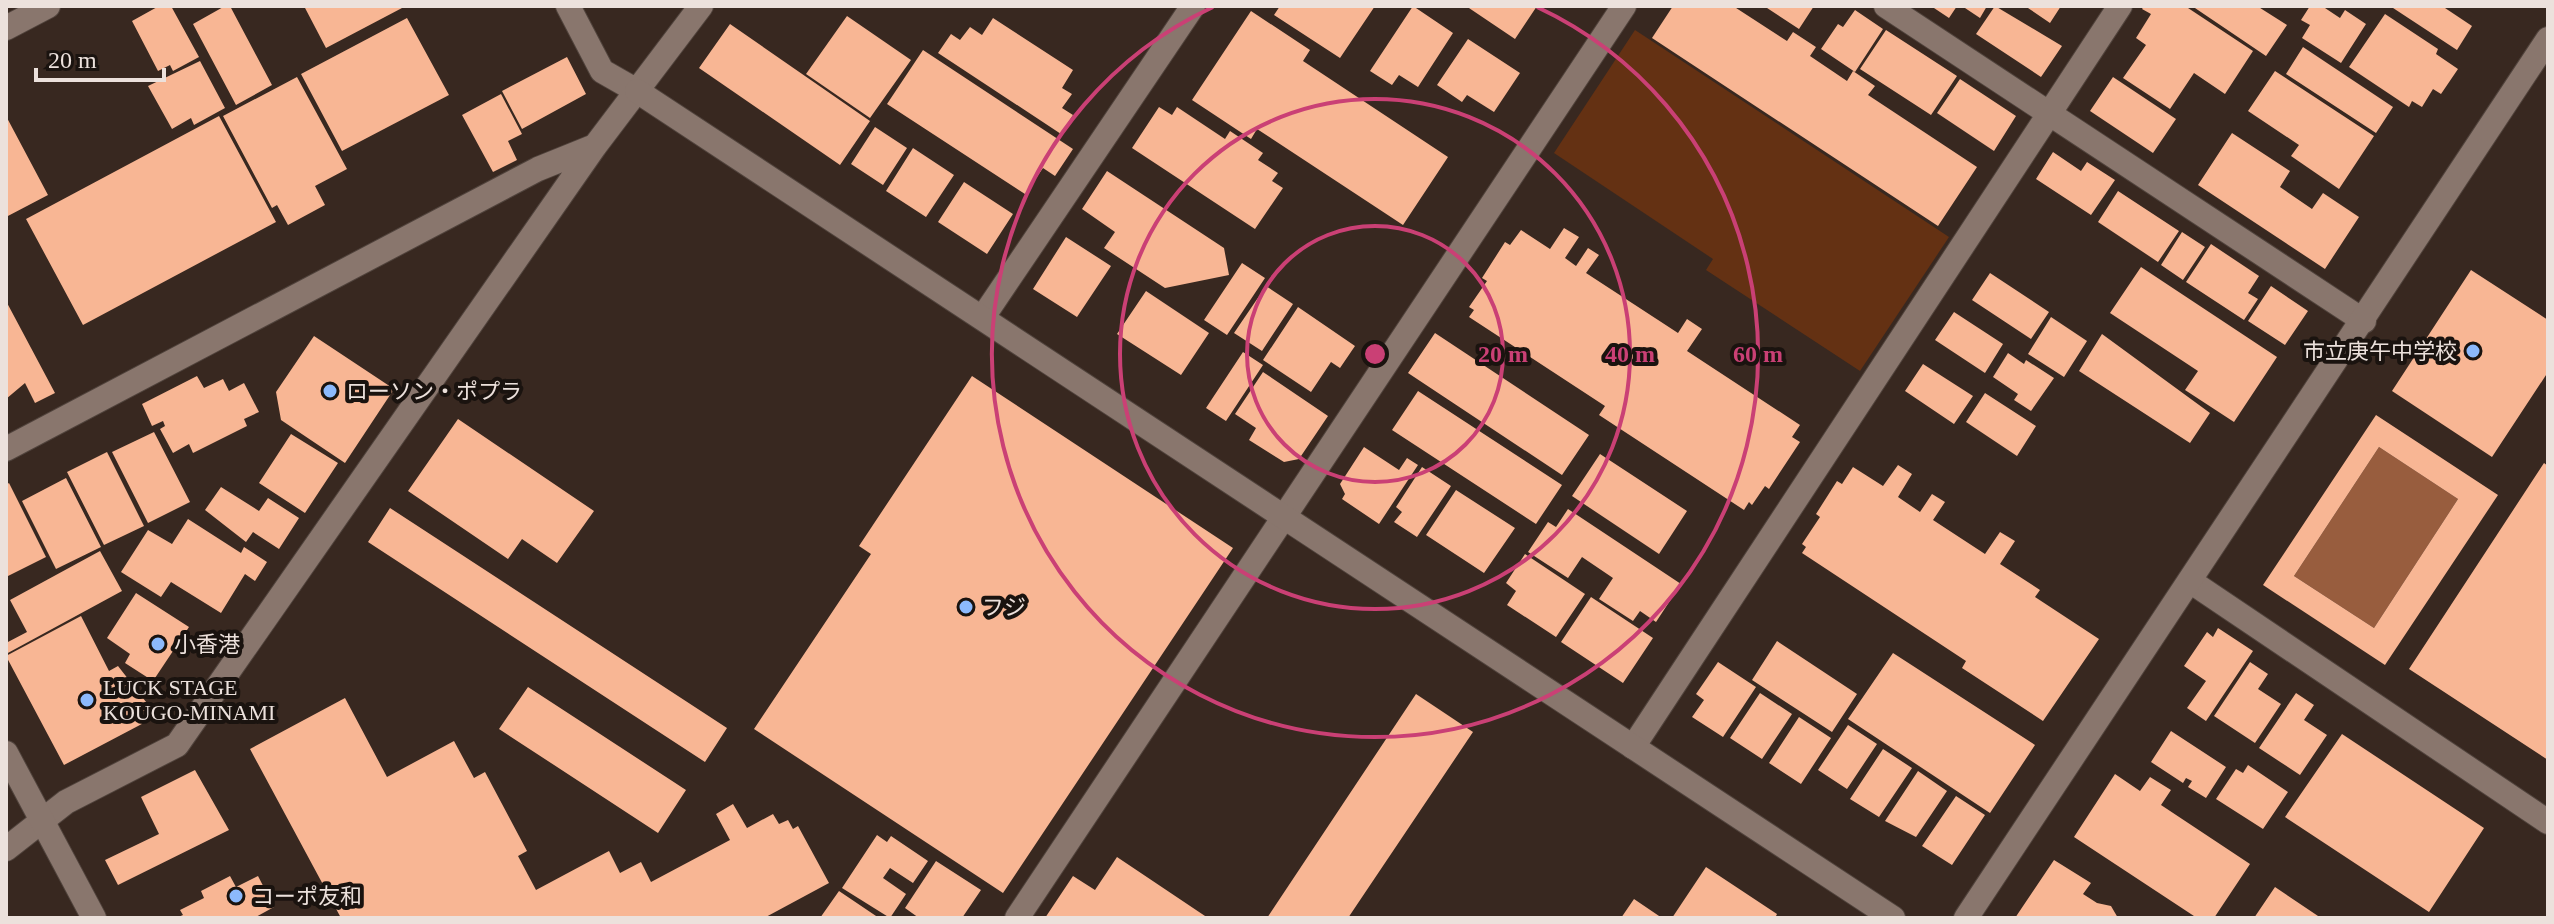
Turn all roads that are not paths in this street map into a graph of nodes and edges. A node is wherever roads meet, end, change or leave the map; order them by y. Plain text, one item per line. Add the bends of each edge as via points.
1 (48, 6) edge
2 (568, 6) edge
3 (701, 6) edge
4 (1193, 6) edge
5 (1624, 6) edge
6 (1886, 6) edge
7 (2120, 6) edge
8 (6, 28) edge
9 (2548, 39) edge
10 (637, 91) junction
11 (2049, 114) junction
12 (595, 146) junction
13 (983, 317) junction
14 (2364, 321) junction
15 (6, 449) edge
16 (1283, 515) junction
17 (2190, 581) junction
18 (1633, 747) junction
19 (6, 753) edge
20 (43, 822) junction
21 (2548, 822) edge
22 (6, 849) edge
23 (94, 918) edge
24 (1017, 918) edge
25 (1893, 918) edge
26 (1966, 918) edge

1 - 8 street
2 - 10 street via 602,71
3 - 10 street
4 - 13 street
5 - 16 street
6 - 11 street
7 - 11 street
9 - 14 street
10 - 12 street
10 - 13 street
11 - 14 street
11 - 18 street
12 - 15 street via 524,176
12 - 20 street via 177,745 66,802
13 - 16 street
14 - 17 street
16 - 18 street
16 - 24 street
17 - 21 street
17 - 26 street
18 - 25 street
19 - 20 street
20 - 22 street
20 - 23 street

